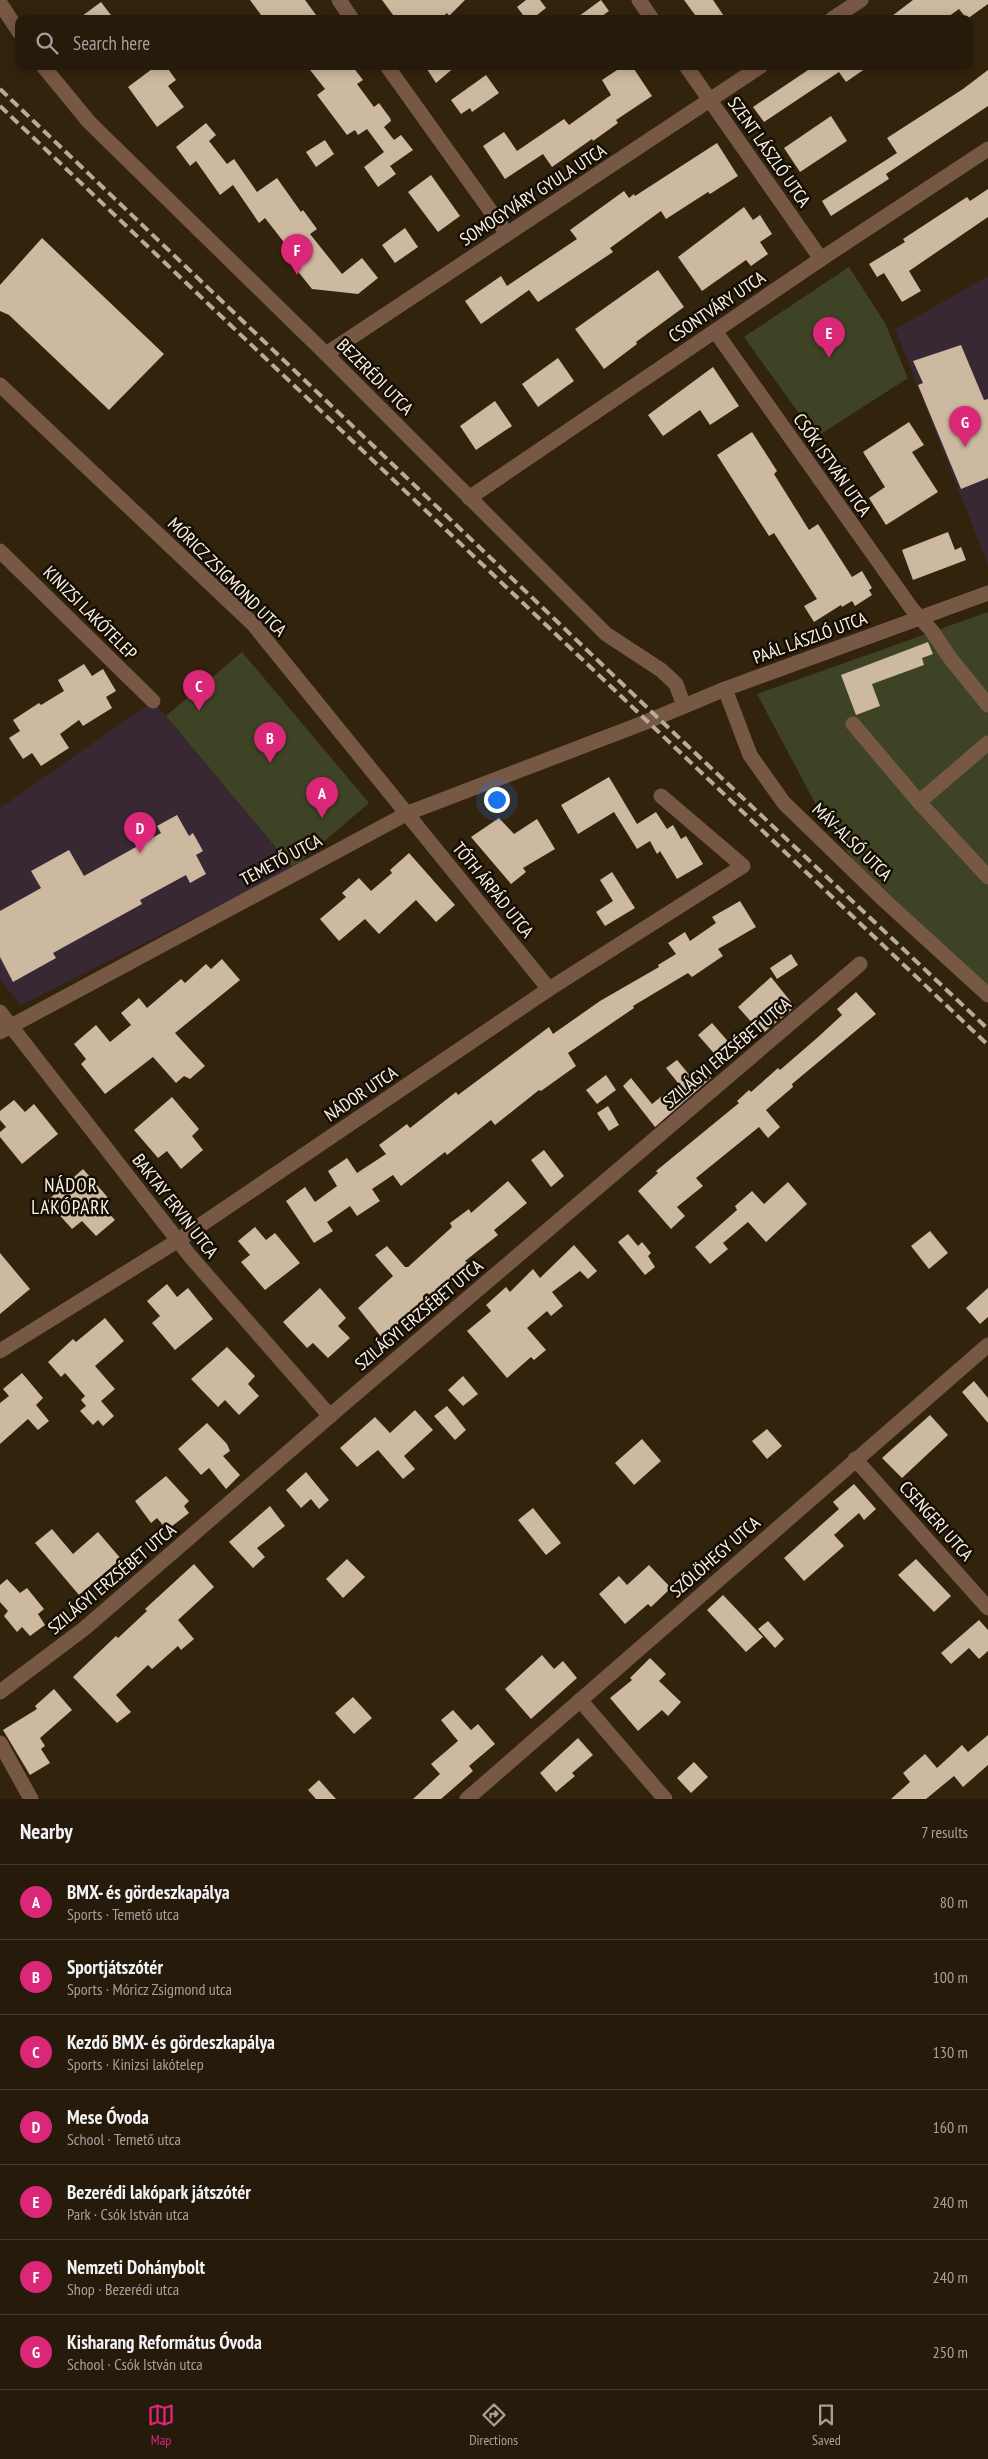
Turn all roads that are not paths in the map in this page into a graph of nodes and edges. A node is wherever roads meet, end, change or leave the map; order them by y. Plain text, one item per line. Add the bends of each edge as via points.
1 (339, 0) edge
2 (639, 0) edge
3 (855, 1) edge
4 (0, 3) edge
5 (349, 15) edge
6 (649, 15) edge
7 (837, 15) edge
8 (15, 26) edge
9 (46, 70) edge
10 (389, 70) edge
11 (689, 70) edge
12 (755, 70) edge
13 (710, 100) junction
14 (988, 149) edge
15 (507, 234) junction
16 (821, 259) junction
17 (715, 331) junction
18 (326, 354) junction
19 (0, 385) edge
20 (469, 498) junction
21 (0, 551) edge
22 (988, 593) edge
23 (921, 618) junction
24 (725, 689) junction
25 (153, 701) dead end
26 (988, 705) edge
27 (684, 706) junction
28 (646, 722) joint
29 (852, 724) dead end
30 (988, 743) edge
31 (661, 796) dead end
32 (919, 802) junction
33 (408, 814) junction
34 (988, 877) edge
35 (860, 964) dead end
36 (549, 989) junction
37 (988, 996) edge
38 (0, 1012) edge
39 (5, 1028) edge
40 (177, 1240) junction
41 (988, 1346) edge
42 (0, 1352) edge
43 (330, 1416) junction
44 (855, 1459) junction
45 (988, 1608) edge
46 (0, 1692) edge
47 (580, 1700) junction
48 (0, 1743) edge
49 (31, 1799) edge
50 (467, 1799) edge
51 (665, 1799) edge

1 - 5 street
2 - 6 street
3 - 7 street
4 - 8 street
9 - 18 street, BEZERÉDI UTCA via 89,122
10 - 15 street
11 - 13 street, SZENT LÁSZLÓ UTCA
12 - 13 street, SOMOGYVÁRY GYULA UTCA
13 - 15 street, SOMOGYVÁRY GYULA UTCA
13 - 16 street, SZENT LÁSZLÓ UTCA
14 - 16 street, CSONTVÁRY UTCA
15 - 18 street, SOMOGYVÁRY GYULA UTCA
16 - 17 street, CSONTVÁRY UTCA
17 - 20 street, CSONTVÁRY UTCA
17 - 23 street, CSÓK ISTVÁN UTCA
18 - 20 street, BEZERÉDI UTCA
19 - 33 street, MÓRICZ ZSIGMOND UTCA via 253,624
20 - 27 street, BEZERÉDI UTCA via 606,634 661,670 676,684
21 - 25 street, KINIZSI LAKÓTELEP
22 - 23 street, PAÁL LÁSZLÓ UTCA
23 - 24 street, PAÁL LÁSZLÓ UTCA
23 - 26 street, CSÓK ISTVÁN UTCA
24 - 27 street, PAÁL LÁSZLÓ UTCA
24 - 37 street, MÁV-ALSÓ UTCA via 750,755 784,803
27 - 28 street, PAÁL LÁSZLÓ UTCA
28 - 33 street, TEMETŐ UTCA
29 - 32 street
30 - 32 street
31 - 36 street, NÁDOR UTCA via 742,866
32 - 34 street
33 - 36 street, TÓTH ÁRPÁD UTCA
33 - 39 street, TEMETŐ UTCA
35 - 43 street, SZILÁGYI ERZSÉBET UTCA
36 - 40 street, NÁDOR UTCA
38 - 39 street, BAKTAY ERVIN UTCA
39 - 40 street, BAKTAY ERVIN UTCA
40 - 42 street, NÁDOR UTCA
40 - 43 street, BAKTAY ERVIN UTCA
41 - 44 street, SZŐLÖHEGY UTCA
43 - 46 street, SZILÁGYI ERZSÉBET UTCA via 85,1628
44 - 45 street, CSENGERI UTCA
44 - 47 street, SZŐLÖHEGY UTCA
47 - 50 street, SZŐLÖHEGY UTCA
47 - 51 street
48 - 49 street

